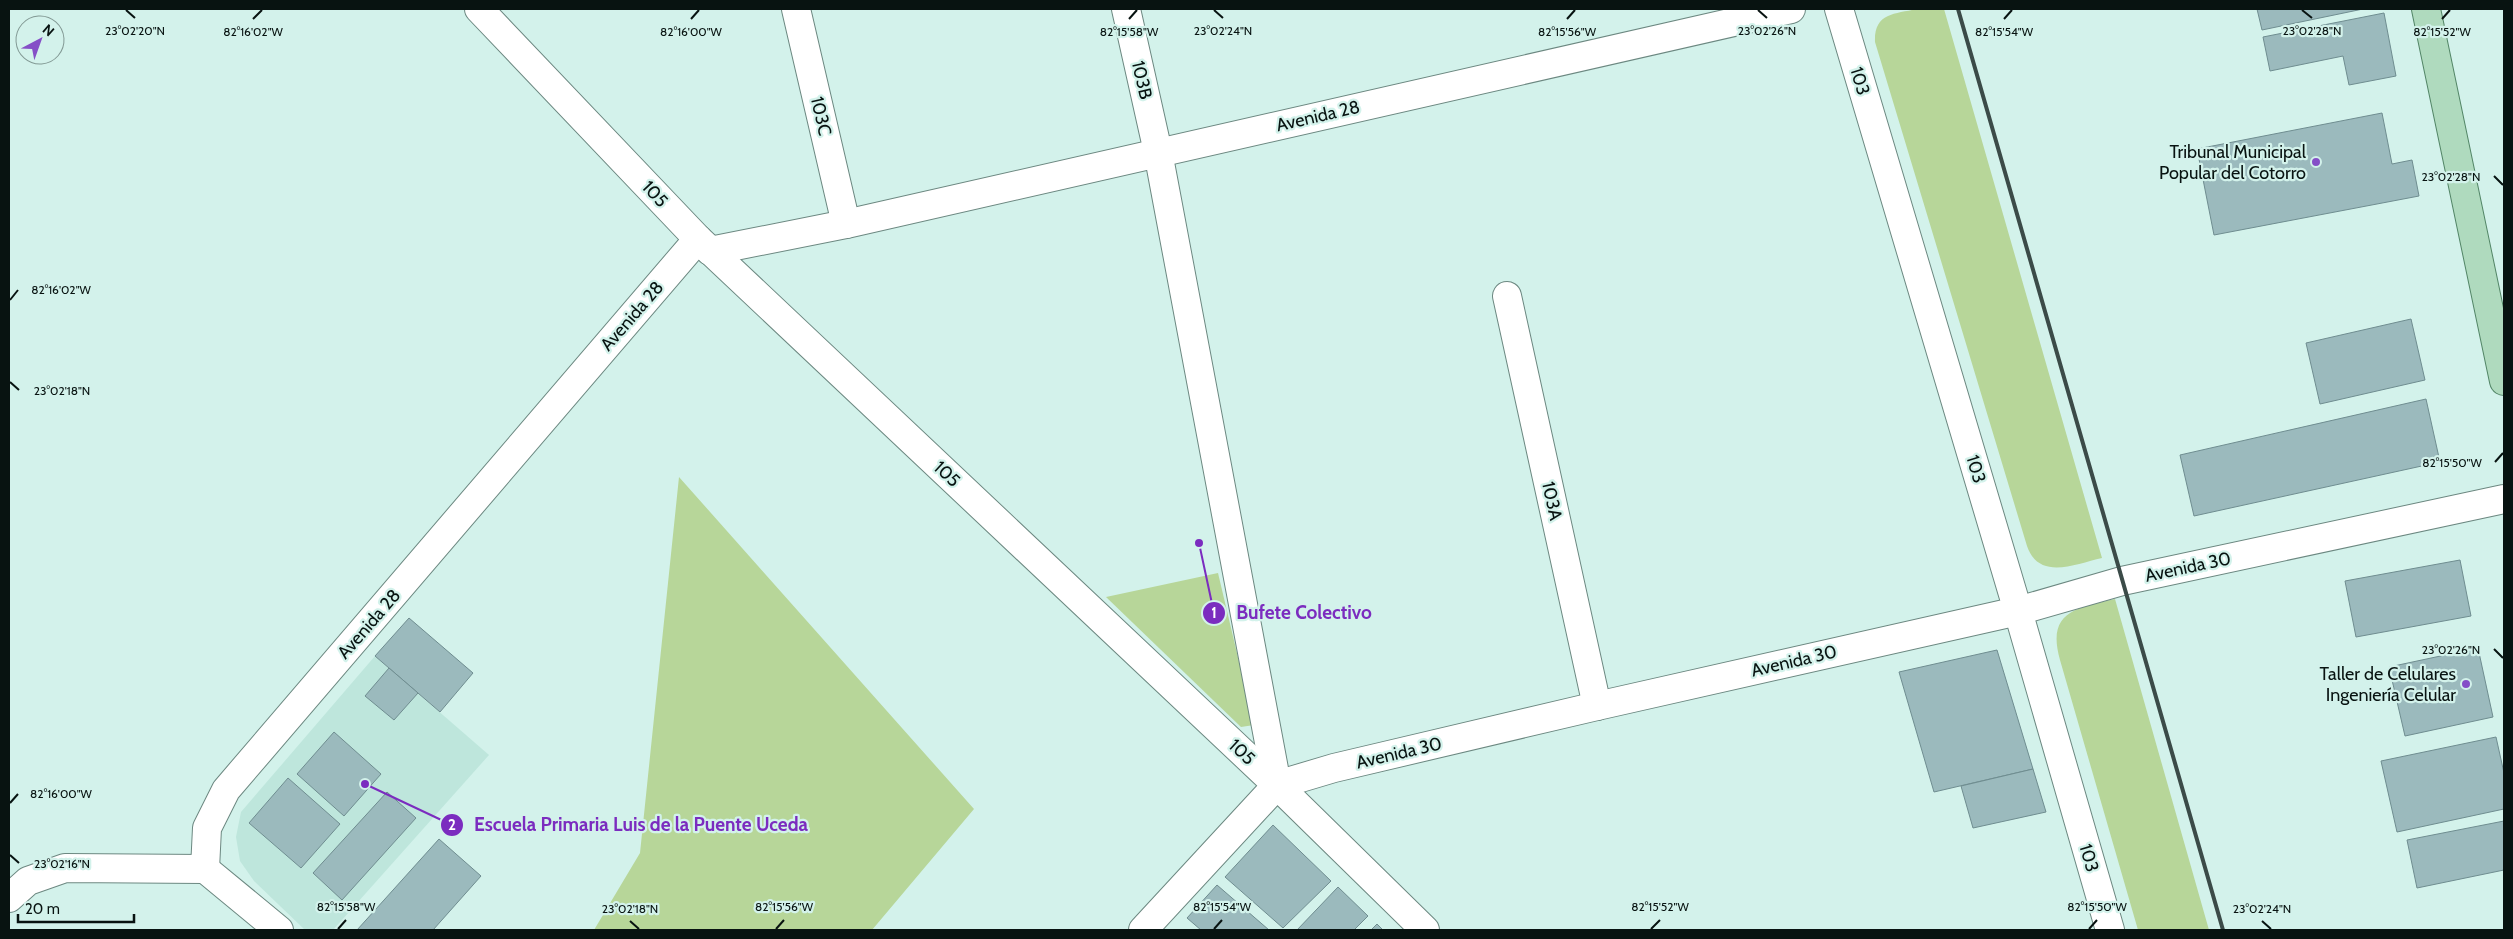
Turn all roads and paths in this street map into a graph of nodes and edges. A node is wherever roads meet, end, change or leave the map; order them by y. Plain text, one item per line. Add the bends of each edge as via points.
1 (479, 9) edge
2 (796, 9) edge
3 (1126, 9) edge
4 (1791, 9) edge
5 (1838, 9) edge
6 (2426, 9) edge
7 (502, 21) edge
8 (1158, 152) junction
9 (846, 224) junction
10 (704, 245) junction
11 (1507, 296) dead end
12 (2504, 380) edge
13 (2504, 499) edge
14 (2018, 610) junction
15 (1597, 706) junction
16 (1277, 785) junction
17 (205, 869) junction
18 (9, 898) edge
19 (271, 928) edge
20 (1144, 930) edge
21 (1425, 930) edge
22 (2110, 930) edge

1 - 7 street, 105
2 - 9 street, 103C
3 - 8 street, 103B
4 - 8 street, Avenida 28
5 - 14 street, 103
6 - 12 main road
7 - 10 street, 105
8 - 9 street, Avenida 28
8 - 16 street, 103B
9 - 10 street, Avenida 28
10 - 16 street, 105
10 - 17 street, Avenida 28 via 226,790 207,828
11 - 15 street, 103A
13 - 14 street, Avenida 30 via 2122,581
14 - 15 street, Avenida 30
14 - 22 street, 103
15 - 16 street, Avenida 30 via 1334,768
16 - 20 street
16 - 21 street, 105
17 - 18 street via 65,868 28,881
17 - 19 street

